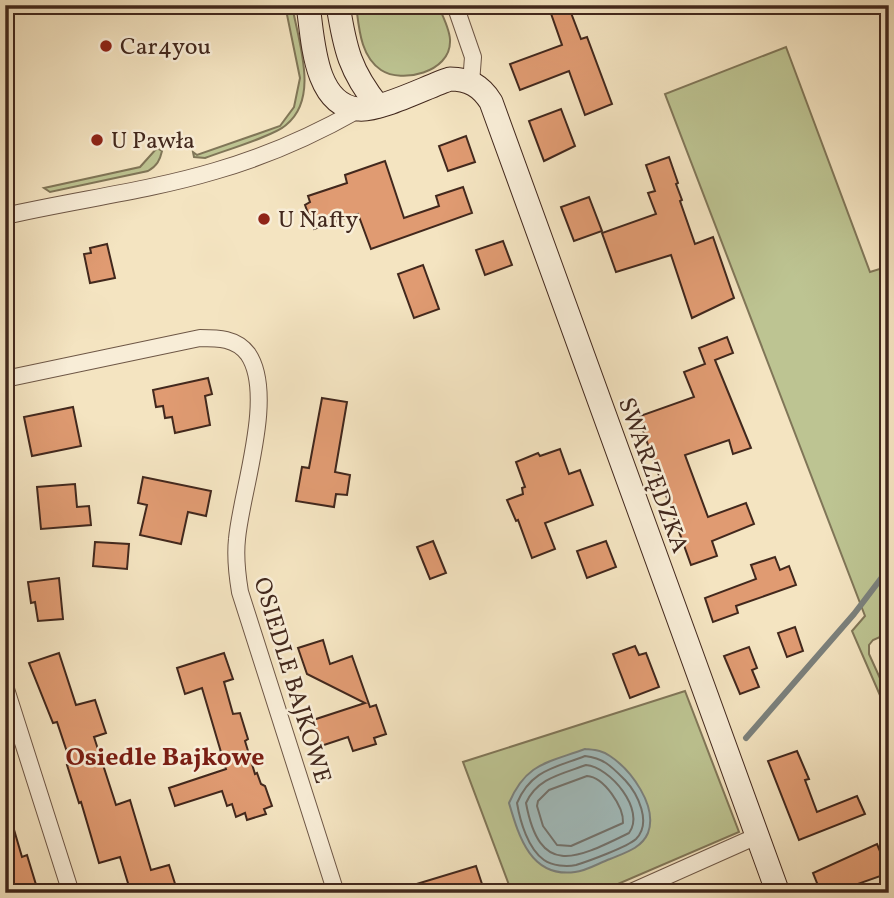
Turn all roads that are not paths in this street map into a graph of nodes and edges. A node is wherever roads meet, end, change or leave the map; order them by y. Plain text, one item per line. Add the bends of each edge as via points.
1 (308, 5) edge
2 (338, 5) edge
3 (455, 5) edge
4 (471, 83) junction
5 (368, 108) junction
6 (5, 216) edge
7 (5, 379) edge
8 (5, 686) edge
9 (757, 836) junction
10 (71, 893) edge
11 (336, 893) edge
12 (629, 893) edge
13 (778, 893) edge

1 - 5 street via 325,87 340,103
2 - 5 street via 350,63
3 - 4 street via 473,57
4 - 5 street via 450,79
4 - 9 street, SWARZĘDZKA via 483,89 491,102
5 - 6 street via 216,171
7 - 11 street, OSIEDLE BAJKOWE via 200,338 224,338 248,355 255,370 258,407 237,536 237,575
8 - 10 street
9 - 12 street
9 - 13 street, SWARZĘDZKA

